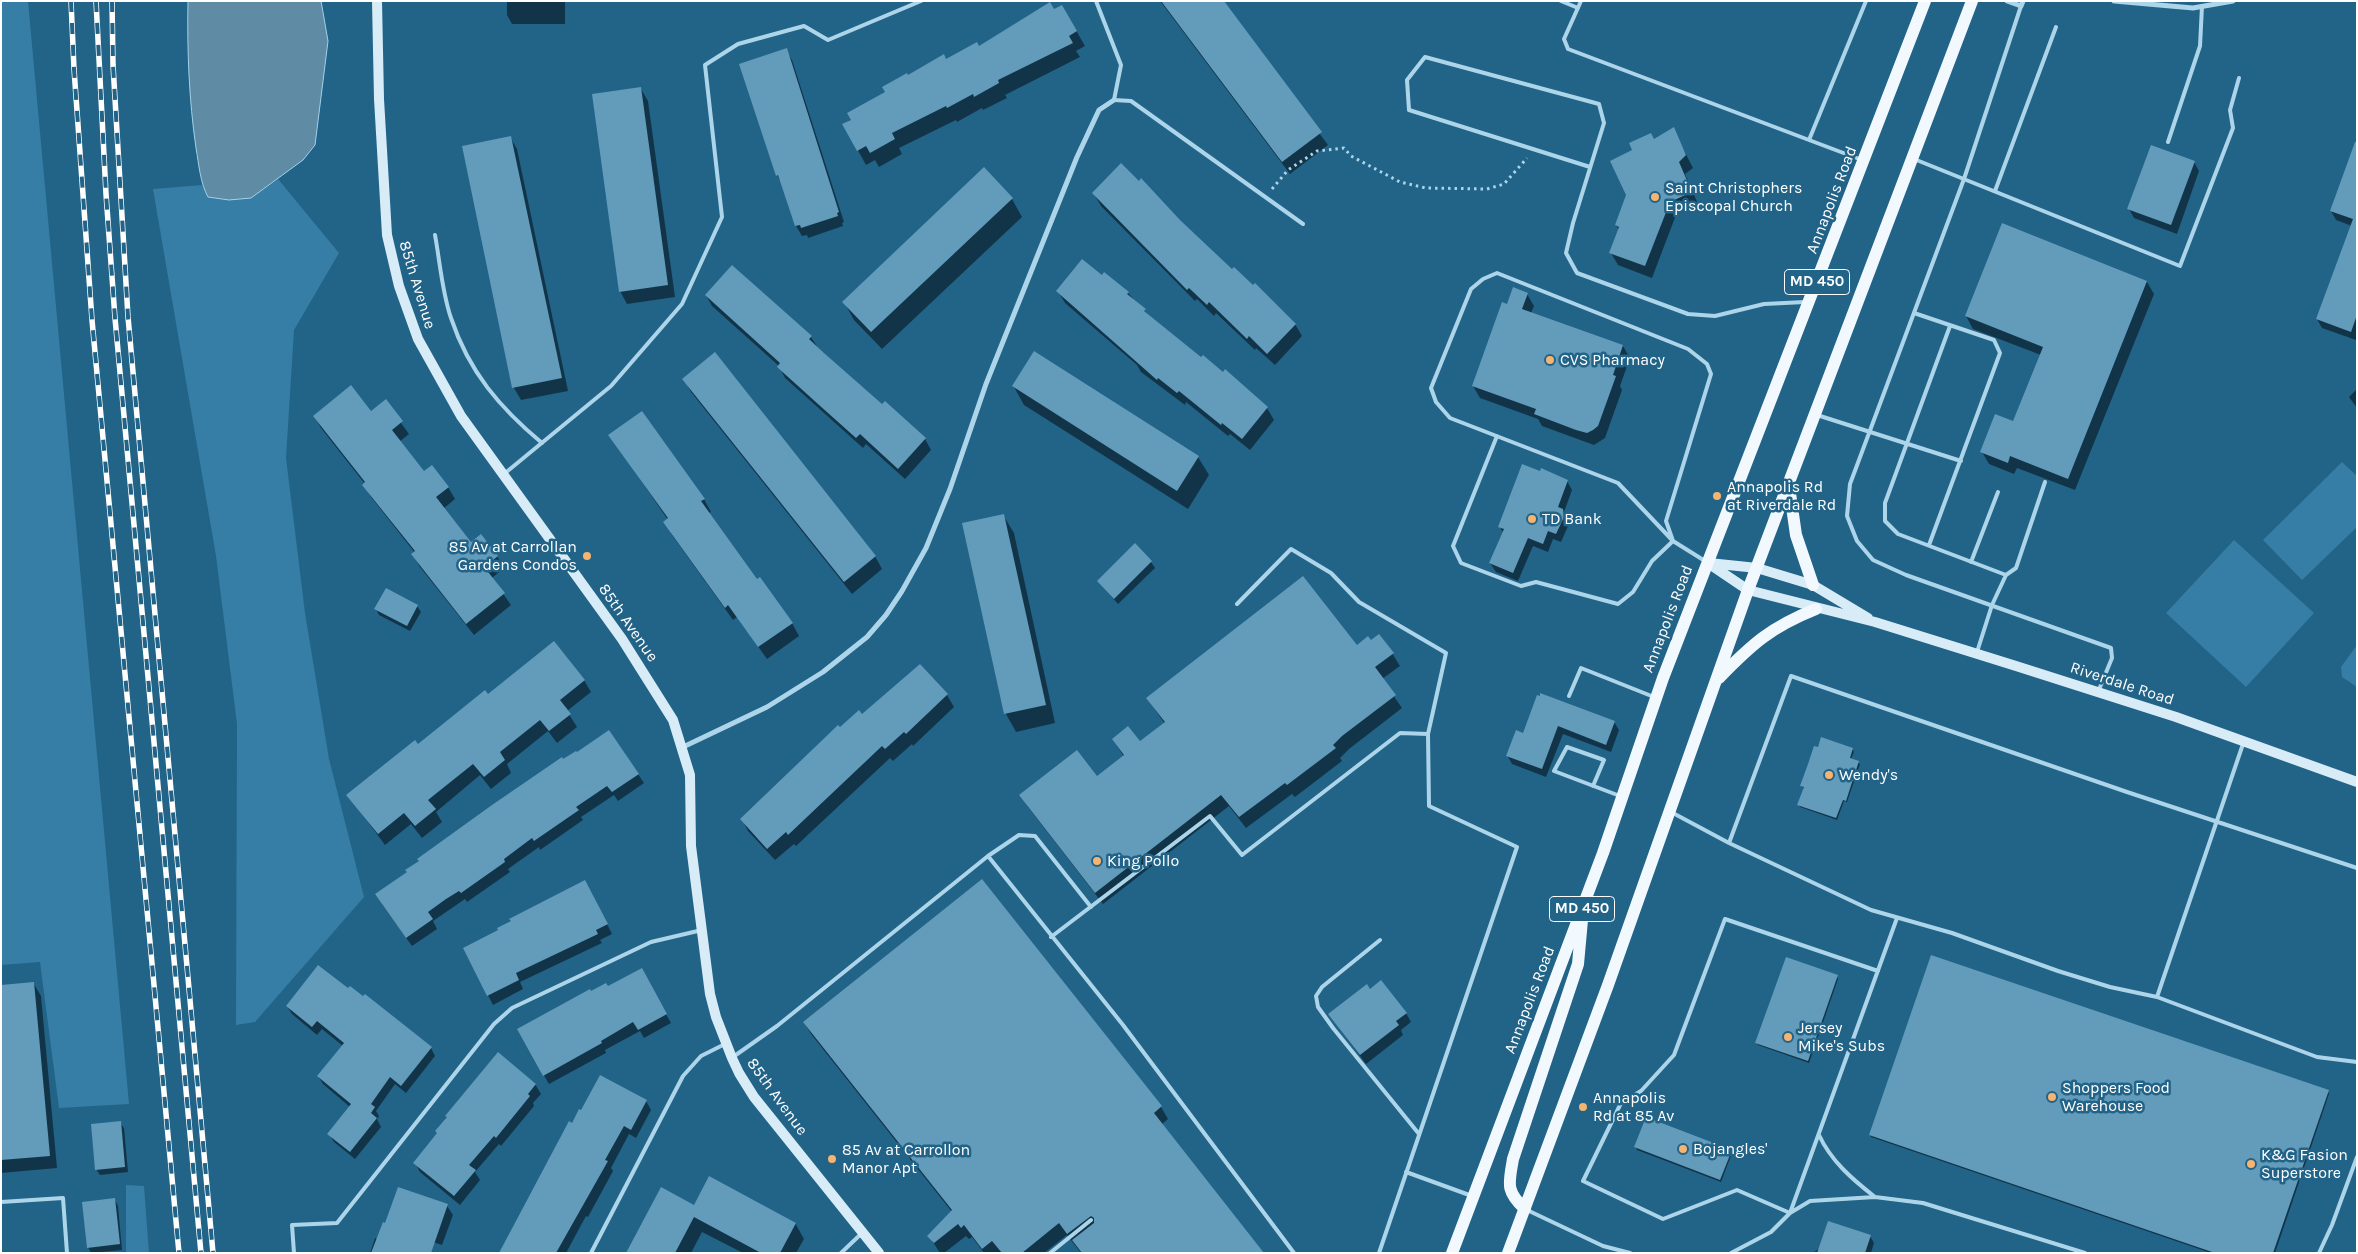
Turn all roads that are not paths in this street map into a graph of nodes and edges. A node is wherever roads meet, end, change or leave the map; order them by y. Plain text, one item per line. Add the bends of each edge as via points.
1 (376, 1) edge
2 (921, 1) edge
3 (1096, 1) edge
4 (1562, 1) edge
5 (1581, 1) edge
6 (1866, 1) edge
7 (1925, 1) edge
8 (1972, 1) edge
9 (2007, 1) edge
10 (2114, 1) edge
11 (2233, 1) edge
12 (2022, 4) edge
13 (2202, 6) junction
14 (1578, 8) junction
15 (2056, 27) dead end
16 (2239, 78) dead end
17 (1114, 100) junction
18 (1809, 140) junction
19 (2168, 142) dead end
20 (1912, 158) junction
21 (1864, 161) junction
22 (1590, 167) junction
23 (1964, 179) junction
24 (1995, 192) junction
25 (1303, 224) dead end
26 (435, 235) dead end
27 (1810, 302) junction
28 (1914, 313) junction
29 (1950, 326) junction
30 (1815, 414) junction
31 (1869, 433) junction
32 (1496, 436) junction
33 (542, 443) junction
34 (1906, 445) junction
35 (1960, 461) junction
36 (504, 475) junction
37 (1789, 482) junction
38 (2045, 482) dead end
39 (1998, 492) dead end
40 (1673, 541) junction
41 (1930, 545) junction
42 (1971, 562) junction
43 (1708, 563) junction
44 (1757, 568) junction
45 (2006, 575) junction
46 (1813, 586) junction
47 (1748, 590) junction
48 (1236, 604) dead end
49 (1992, 605) junction
50 (1816, 609) junction
51 (1875, 622) junction
52 (1976, 654) junction
53 (1715, 681) junction
54 (2098, 692) junction
55 (1569, 696) dead end
56 (1656, 698) junction
57 (1428, 734) junction
58 (2244, 741) junction
59 (683, 747) junction
60 (2357, 782) edge
61 (1593, 786) junction
62 (1622, 797) junction
63 (1670, 811) junction
64 (2216, 822) junction
65 (1729, 843) junction
66 (988, 856) junction
67 (2357, 868) edge
68 (1584, 902) junction
69 (1091, 906) junction
70 (1897, 918) junction
71 (702, 930) junction
72 (1051, 937) junction
73 (1380, 940) dead end
74 (1878, 971) junction
75 (2157, 997) junction
76 (726, 1044) junction
77 (732, 1058) junction
78 (2357, 1062) edge
79 (1419, 1134) junction
80 (1819, 1134) junction
81 (2357, 1157) edge
82 (1406, 1172) junction
83 (1473, 1196) junction
84 (1875, 1197) junction
85 (1, 1202) edge
86 (1524, 1209) junction
87 (1790, 1213) junction
88 (1091, 1220) dead end
89 (863, 1233) junction
90 (1603, 1246) junction
91 (67, 1253) edge
92 (294, 1253) edge
93 (591, 1253) edge
94 (841, 1253) edge
95 (879, 1253) edge
96 (1050, 1253) edge
97 (1294, 1253) edge
98 (1379, 1253) edge
99 (1452, 1253) edge
100 (1508, 1253) edge
101 (1600, 1253) edge
102 (1630, 1253) edge
103 (1731, 1253) edge
104 (2085, 1253) edge
105 (2318, 1253) edge

1 - 36 street, 85th Avenue via 386,235 399,286 418,339 442,384
2 - 33 lane via 828,40 804,26 764,35 738,44 705,65 722,217 682,304 611,386
3 - 17 lane via 1121,65
4 - 14 lane
5 - 14 lane
6 - 18 lane
7 - 21 main road, Annapolis Road / MD 450
8 - 20 main road, MD 450
9 - 12 street
10 - 13 street
11 - 13 street
12 - 23 lane
13 - 19 lane via 2200,46
14 - 18 lane via 1564,39 1568,49
15 - 24 lane
16 - 24 lane via 2230,110 2233,128 2180,266
17 - 25 lane via 1131,101
17 - 59 street via 1099,110 1077,157 986,384 926,548 886,615 867,637 823,672 767,707
18 - 21 lane
20 - 23 lane
20 - 30 main road, MD 450
21 - 27 main road, Annapolis Road / MD 450
22 - 22 lane via 1604,123 1599,104 1425,57 1407,80 1409,110
22 - 27 lane via 1566,253 1578,273 1688,314 1715,316 1764,304
23 - 24 lane
23 - 28 lane
26 - 33 lane via 451,317 465,351 489,392
27 - 43 main road, Annapolis Road / MD 450
28 - 29 lane
28 - 31 lane
29 - 34 lane
29 - 35 lane via 1994,340 2000,352
30 - 31 lane
30 - 37 main road, MD 450
31 - 34 lane
31 - 49 lane via 1849,492 1847,516 1857,541 1874,560 1906,575
32 - 40 lane via 1618,483
32 - 40 lane via 1454,546 1461,562 1521,586 1536,582 1618,604 1633,592 1652,561
32 - 40 lane via 1450,418 1436,402 1431,388 1471,290 1483,279 1497,273 1688,349 1707,364 1711,374 1666,521
33 - 36 lane
34 - 35 lane
34 - 41 lane via 1885,503 1885,521 1898,534
35 - 41 lane
36 - 59 street, 85th Avenue via 622,638 673,720
37 - 44 main road, MD 450
37 - 46 main road via 1796,535
38 - 45 lane via 2016,568
39 - 42 lane
40 - 43 lane
41 - 42 lane
42 - 45 lane
43 - 44 street, Riverdale Road
43 - 47 street, Riverdale Road
43 - 56 main road, Annapolis Road / MD 450
44 - 46 street, Riverdale Road
44 - 47 main road, MD 450
45 - 49 lane
46 - 51 street, Riverdale Road
47 - 50 street, Riverdale Road
47 - 53 main road, MD 450
48 - 57 lane via 1291,549 1331,573 1359,602 1446,653
49 - 52 lane
49 - 54 lane via 2111,648 2112,658
50 - 51 street, Riverdale Road
50 - 53 main road via 1767,633
51 - 52 street, Riverdale Road
52 - 54 street, Riverdale Road
53 - 63 main road, MD 450
54 - 58 street, Riverdale Road
55 - 56 lane via 1581,668
56 - 62 main road, Annapolis Road / MD 450
57 - 69 lane via 1400,733 1242,855 1210,816
57 - 79 lane via 1429,806 1517,847
58 - 60 street, Riverdale Road
58 - 64 lane
59 - 71 street, 85th Avenue via 690,775 691,846
61 - 61 lane via 1554,771 1567,747 1604,760
61 - 62 lane
62 - 68 main road, Annapolis Road / MD 450
63 - 65 lane
63 - 86 main road, MD 450
64 - 65 lane via 1791,676
64 - 67 lane
64 - 75 lane
65 - 70 lane via 1865,907
66 - 69 lane via 1019,835 1035,836
66 - 72 lane
66 - 77 lane
68 - 83 main road, Annapolis Road / MD 450
68 - 86 main road via 1578,964 1513,1159 1509,1182 1512,1198
69 - 72 lane
70 - 74 lane
70 - 75 lane via 1952,933 2084,979
71 - 76 street, 85th Avenue via 710,994
71 - 92 lane via 651,942 512,1008 494,1024 337,1223 292,1225
72 - 97 lane via 1122,1025
73 - 79 lane via 1322,987 1316,996 1318,1007
74 - 80 lane
74 - 87 lane via 1725,919 1674,1054 1641,1090 1621,1103 1583,1181 1663,1219 1737,1190
75 - 78 lane via 2317,1057
76 - 77 street, 85th Avenue
76 - 93 lane via 701,1056 684,1076
77 - 89 street, 85th Avenue via 754,1096
79 - 82 lane
80 - 84 lane via 1827,1152 1853,1180
80 - 87 lane
81 - 105 lane
82 - 83 lane
82 - 98 lane
83 - 99 main road, Annapolis Road / MD 450
84 - 87 lane via 1810,1201
84 - 104 lane via 1923,1203
85 - 91 lane via 63,1198
86 - 90 lane
86 - 100 main road, MD 450
87 - 103 lane via 1771,1232
88 - 96 lane
89 - 94 lane
89 - 95 street, 85th Avenue
90 - 101 lane
90 - 102 lane

